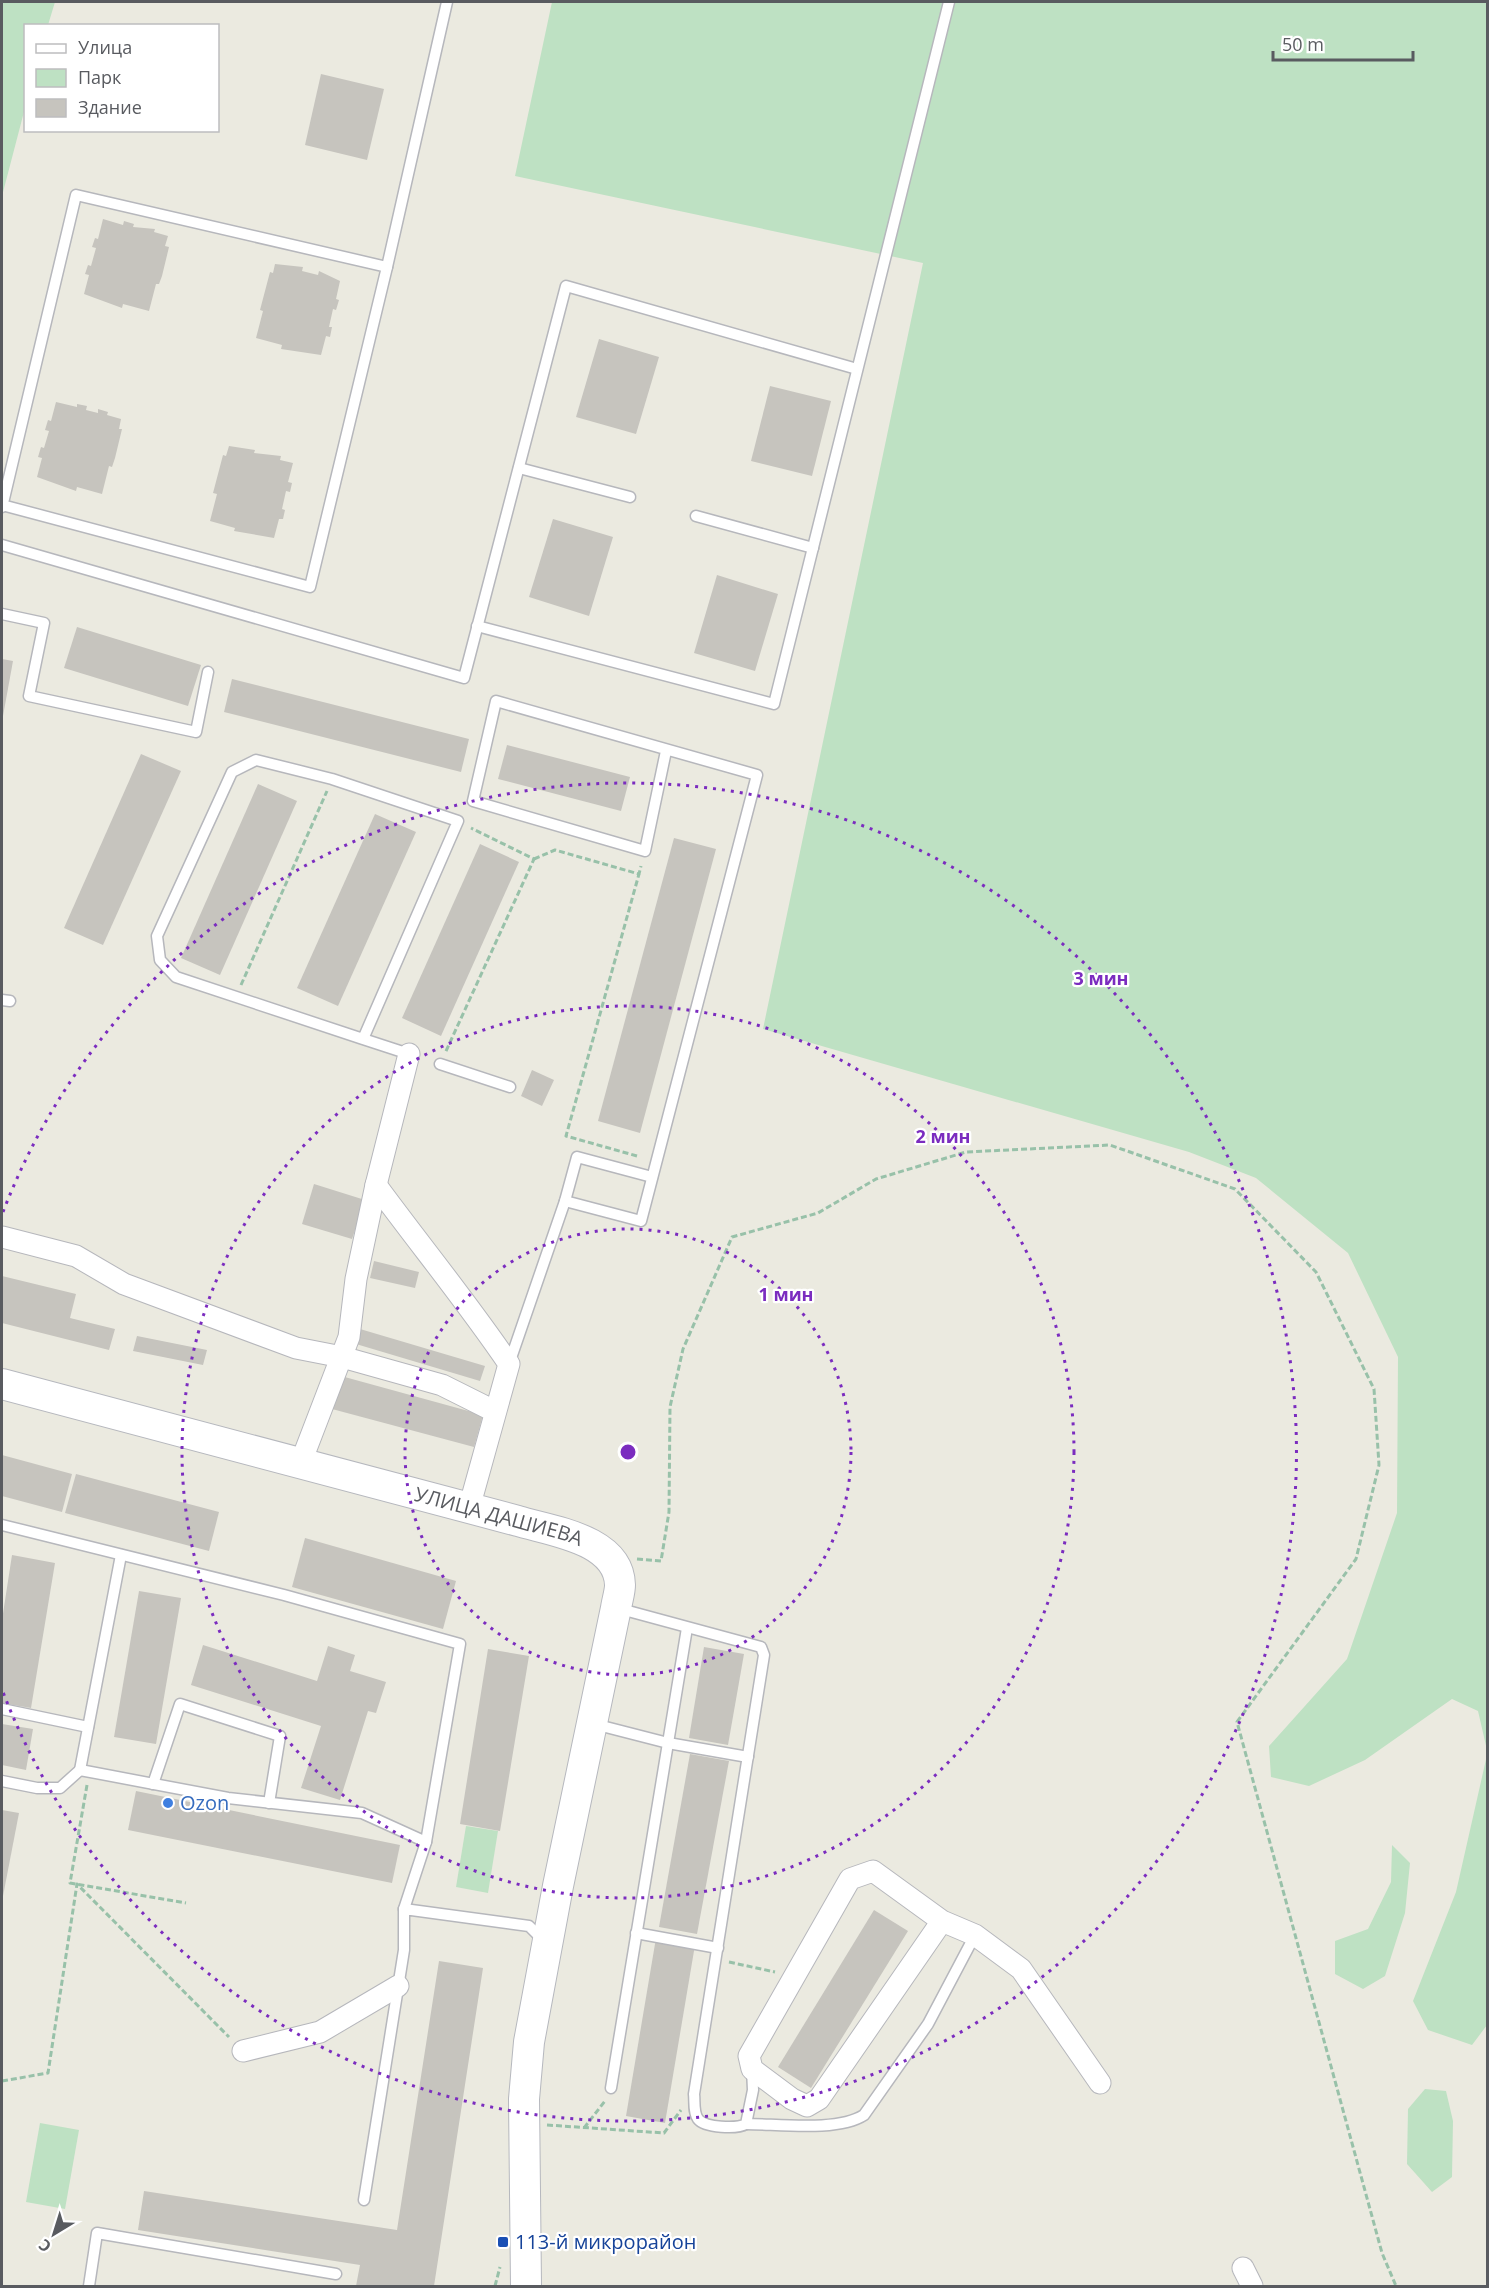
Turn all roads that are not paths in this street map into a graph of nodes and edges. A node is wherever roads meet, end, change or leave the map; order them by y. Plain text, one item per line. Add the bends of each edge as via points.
1 (447, 2) edge
2 (949, 2) edge
3 (387, 267) junction
4 (857, 369) junction
5 (519, 468) junction
6 (630, 497) dead end
7 (2, 506) edge
8 (696, 516) dead end
9 (2, 545) edge
10 (813, 548) junction
11 (2, 614) edge
12 (477, 626) junction
13 (208, 672) dead end
14 (666, 751) junction
15 (363, 1039) junction
16 (409, 1054) joint
17 (440, 1064) road end
18 (510, 1087) dead end
19 (652, 1177) junction
20 (376, 1185) junction
21 (565, 1201) junction
22 (2, 1237) edge
23 (342, 1357) junction
24 (509, 1364) junction
25 (2, 1384) edge
26 (494, 1411) junction
27 (301, 1462) junction
28 (469, 1508) junction
29 (2, 1525) edge
30 (121, 1556) junction
31 (616, 1608) junction
32 (687, 1628) junction
33 (2, 1709) edge
34 (594, 1724) junction
35 (88, 1727) junction
36 (668, 1743) junction
37 (748, 1757) junction
38 (84, 1771) junction
39 (2, 1781) edge
40 (153, 1784) junction
41 (269, 1803) junction
42 (426, 1842) junction
43 (405, 1909) junction
44 (942, 1921) junction
45 (636, 1933) junction
46 (975, 1935) junction
47 (546, 1943) junction
48 (717, 1953) junction
49 (398, 1986) junction
50 (243, 2051) road end
51 (752, 2069) junction
52 (1101, 2083) dead end
53 (611, 2088) road end
54 (746, 2124) junction
55 (364, 2200) dead end
56 (336, 2274) dead end
57 (89, 2286) edge
58 (526, 2286) edge

1 - 3 lane
2 - 4 lane
3 - 7 lane via 76,195
3 - 7 lane via 310,587
4 - 5 lane via 566,286
4 - 10 lane
5 - 6 lane
5 - 12 lane
8 - 10 lane
9 - 12 lane via 464,678
10 - 12 lane via 774,704
11 - 13 lane via 44,623 29,696 195,732
14 - 14 lane via 645,851 473,801 496,701
14 - 19 lane via 757,775
15 - 15 lane via 458,821 332,779 256,760 232,772 157,936 160,960 176,977
15 - 16 lane
16 - 20 street
17 - 18 lane
19 - 21 lane via 577,1157
19 - 21 lane via 641,1221
20 - 23 street
20 - 24 street
21 - 24 lane
22 - 23 street via 76,1256 124,1284 296,1348
23 - 26 street via 442,1385
23 - 27 street
24 - 26 street
25 - 27 street, УЛИЦА ДАШИЕВА
26 - 28 street
27 - 28 street, УЛИЦА ДАШИЕВА
28 - 31 street, УЛИЦА ДАШИЕВА via 579,1540 608,1556 620,1584
29 - 30 lane
30 - 35 lane
30 - 42 lane via 284,1595 460,1644
31 - 32 lane
31 - 34 street
32 - 36 lane
32 - 37 lane via 761,1647 764,1655
33 - 35 lane
34 - 36 lane
34 - 47 street
35 - 38 lane
36 - 37 lane
36 - 45 lane
37 - 48 lane
38 - 39 lane via 60,1788
38 - 40 lane
40 - 41 lane
40 - 41 lane via 180,1704 280,1736
41 - 42 lane via 362,1814
42 - 43 lane
43 - 47 lane via 529,1926
43 - 49 lane
44 - 46 street
44 - 51 street via 819,2099 807,2106
44 - 51 street via 873,1871 850,1879 749,2056
45 - 48 lane
45 - 53 lane
46 - 52 street via 1021,1970
46 - 54 lane via 928,2024 864,2115 839,2124
47 - 58 street via 526,2070
48 - 54 lane via 694,2094 695,2112 703,2123 740,2127
49 - 50 street via 320,2032
49 - 55 lane
51 - 54 lane via 753,2090
56 - 57 lane via 97,2233

